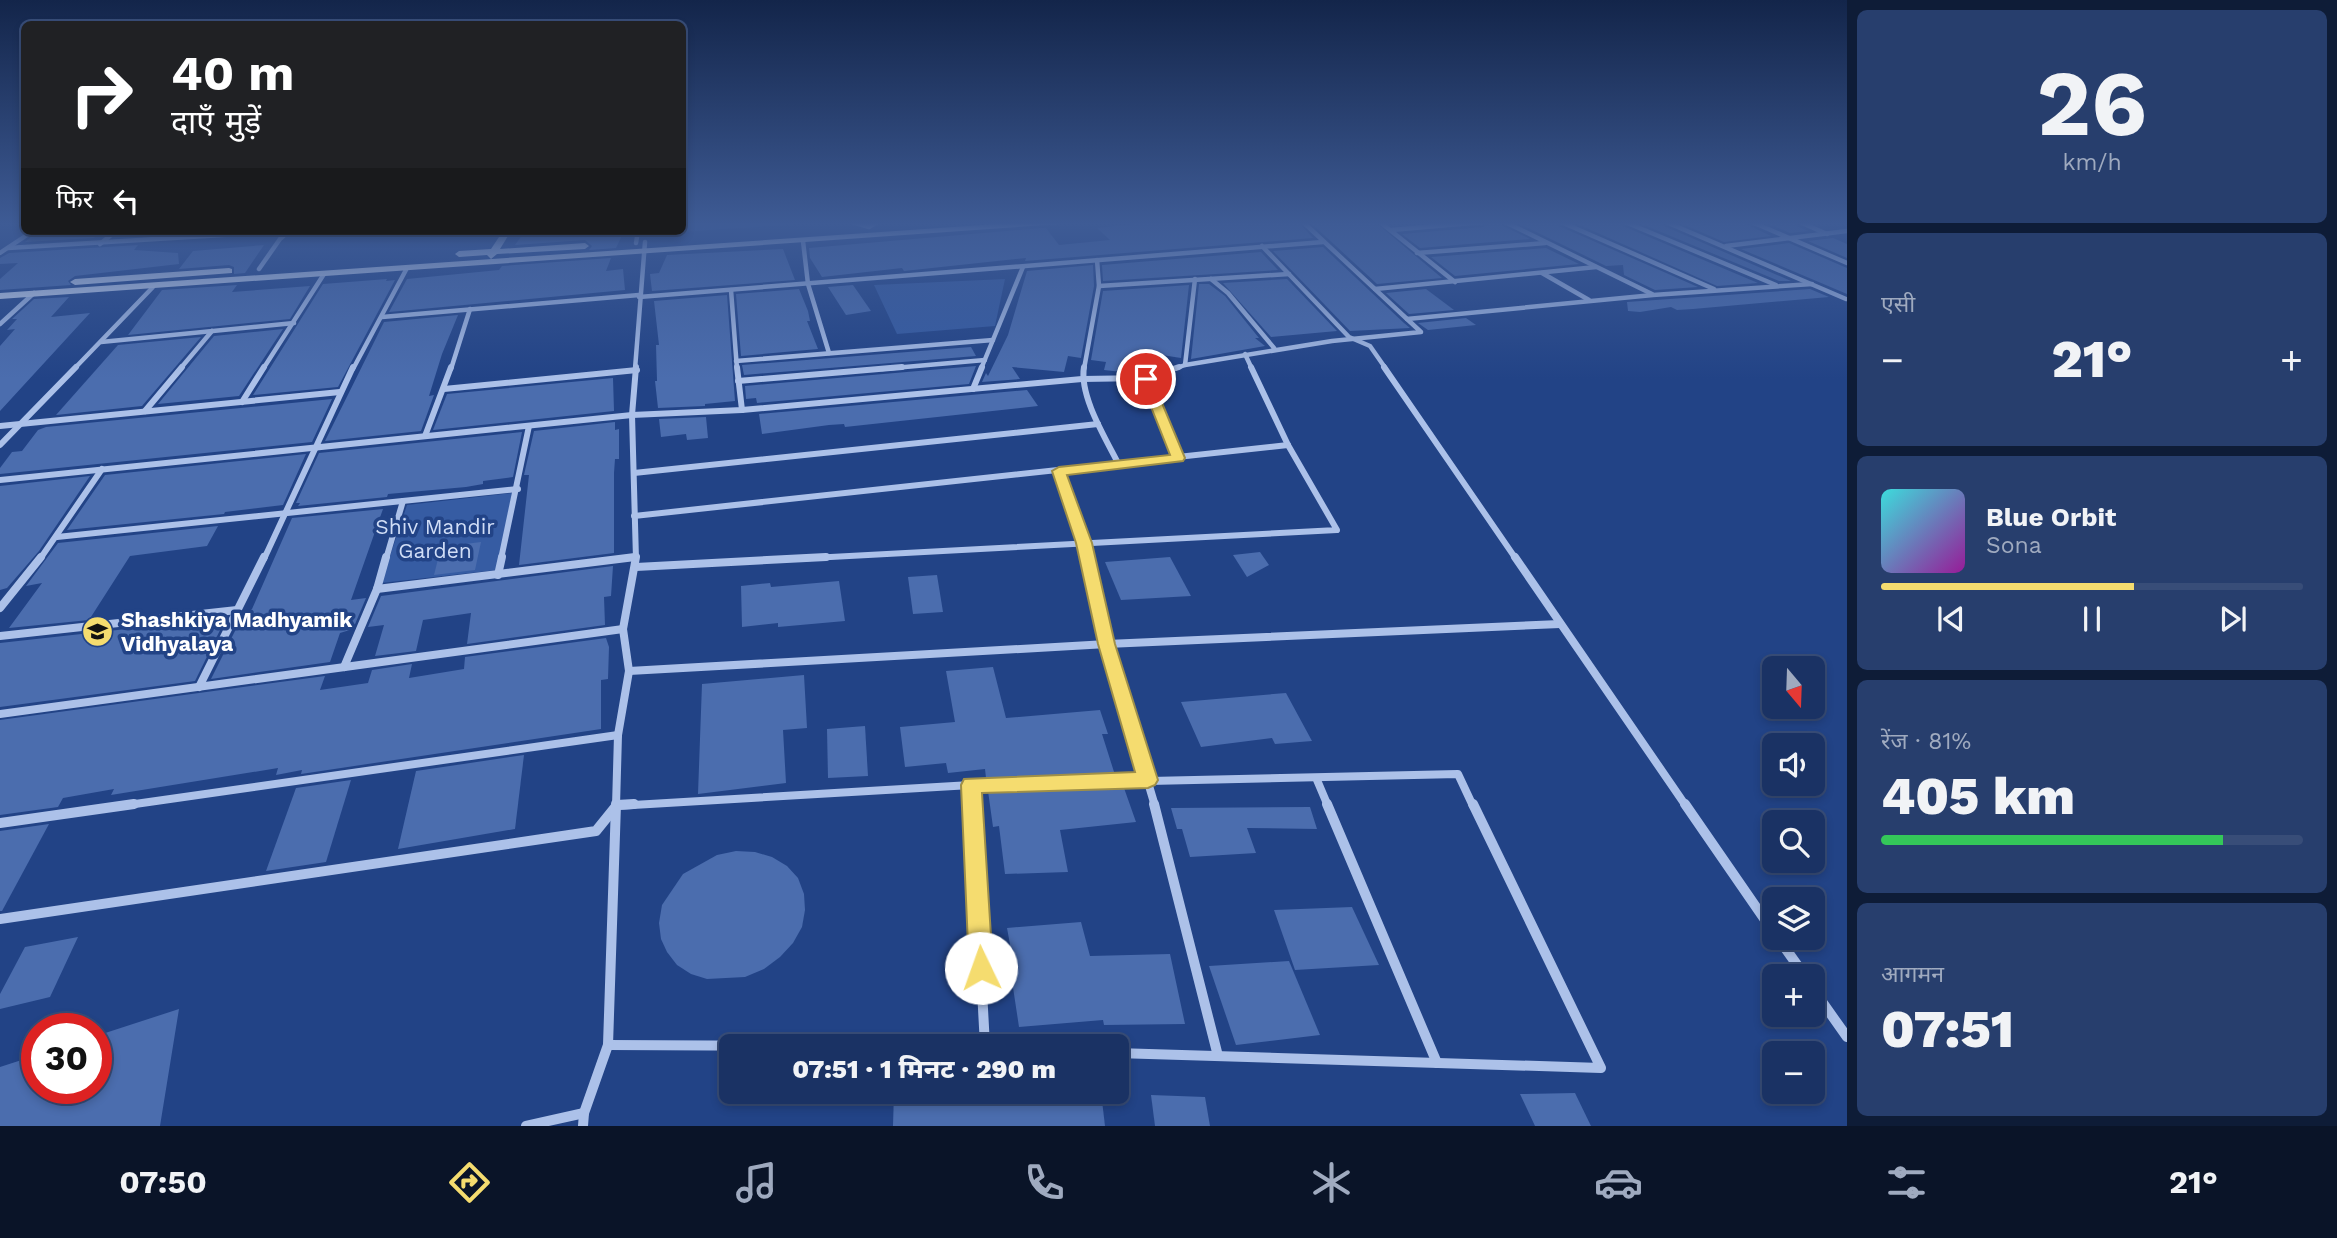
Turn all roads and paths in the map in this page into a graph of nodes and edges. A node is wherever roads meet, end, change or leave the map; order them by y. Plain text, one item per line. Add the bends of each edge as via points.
1 (324, 274) edge
2 (1289, 274) edge
3 (183, 275) edge
4 (317, 275) edge
5 (404, 275) edge
6 (640, 275) edge
7 (807, 275) edge
8 (928, 275) edge
9 (1020, 275) edge
10 (1098, 275) edge
11 (1278, 275) edge
12 (1359, 275) edge
13 (1445, 275) edge
14 (1529, 275) edge
15 (1545, 275) edge
16 (1611, 275) edge
17 (1680, 275) edge
18 (1751, 275) edge
19 (1790, 275) edge
20 (1211, 278) junction
21 (1195, 279) junction
22 (1456, 283) junction
23 (808, 284) junction
24 (1812, 284) junction
25 (1098, 286) junction
26 (1779, 286) junction
27 (153, 287) junction
28 (0, 288) edge
29 (1375, 289) junction
30 (731, 290) junction
31 (1717, 291) junction
32 (34, 293) junction
33 (1653, 295) junction
34 (0, 296) edge
35 (639, 296) junction
36 (1846, 299) edge
37 (1589, 301) junction
38 (470, 309) junction
39 (382, 317) junction
40 (1407, 320) junction
41 (294, 323) junction
42 (0, 324) edge
43 (212, 331) junction
44 (1349, 337) junction
45 (993, 340) junction
46 (101, 342) junction
47 (1274, 348) junction
48 (829, 353) junction
49 (1245, 354) junction
50 (985, 360) junction
51 (736, 361) junction
52 (1185, 365) junction
53 (636, 370) junction
54 (1082, 379) junction
55 (1146, 379) junction
56 (738, 381) junction
57 (444, 389) junction
58 (973, 389) junction
59 (341, 392) junction
60 (242, 402) junction
61 (742, 410) junction
62 (145, 411) junction
63 (632, 415) junction
64 (20, 424) junction
65 (1098, 424) junction
66 (0, 426) edge
67 (529, 426) junction
68 (425, 436) junction
69 (0, 444) edge
70 (1288, 445) junction
71 (314, 448) junction
72 (1178, 458) junction
73 (1119, 465) junction
74 (102, 469) junction
75 (1059, 471) junction
76 (634, 473) junction
77 (0, 480) edge
78 (518, 489) junction
79 (403, 501) junction
80 (287, 512) junction
81 (634, 516) junction
82 (57, 537) junction
83 (1084, 543) junction
84 (635, 557) junction
85 (636, 567) junction
86 (498, 575) junction
87 (377, 589) junction
88 (0, 608) edge
89 (237, 610) junction
90 (1560, 624) junction
91 (623, 629) junction
92 (0, 636) edge
93 (1107, 644) junction
94 (344, 667) junction
95 (629, 671) junction
96 (199, 687) junction
97 (0, 714) edge
98 (618, 735) junction
99 (1148, 780) junction
100 (1317, 780) junction
101 (971, 785) junction
102 (617, 805) junction
103 (0, 823) edge
104 (1762, 916) edge
105 (0, 919) edge
106 (1825, 1006) edge
107 (984, 1034) edge
108 (1847, 1038) edge
109 (608, 1045) junction
110 (719, 1046) edge
111 (1129, 1053) edge
112 (1217, 1056) junction
113 (1437, 1063) junction
114 (584, 1120) edge
115 (526, 1126) edge

1 - 41 street
2 - 44 street
3 - 28 street
4 - 27 street
5 - 39 street
6 - 35 street
7 - 23 street
8 - 23 street
9 - 45 street
10 - 25 street
11 - 20 street
12 - 29 street
13 - 22 street
14 - 22 street
15 - 37 street
16 - 33 street
17 - 31 street
18 - 26 street
19 - 24 street
20 - 21 street
20 - 47 street
21 - 25 street
21 - 52 street
22 - 29 street
23 - 30 street
23 - 48 street
24 - 26 street
24 - 36 street
25 - 54 street
26 - 31 street
27 - 32 street
27 - 46 street
29 - 40 street
30 - 35 street
30 - 51 street
31 - 33 street
32 - 34 street
32 - 42 street
33 - 37 street
35 - 38 street
35 - 53 street
37 - 40 street
38 - 39 street
38 - 57 street
39 - 59 street
40 - 44 street via 1421,332
41 - 43 street
41 - 60 street
43 - 46 street
43 - 62 street
44 - 47 street
44 - 90 street via 1370,346
45 - 48 street
45 - 50 street
46 - 64 street
47 - 49 street
48 - 51 street
49 - 52 street
49 - 70 street
50 - 56 street
50 - 58 street
51 - 56 street
52 - 55 street
53 - 57 street
53 - 63 street
54 - 55 street
54 - 58 street
54 - 65 street
55 - 72 street
56 - 61 street
57 - 68 street
58 - 61 street
59 - 60 street
59 - 71 street
60 - 62 street
61 - 63 street
62 - 64 street
63 - 67 street
63 - 76 street
64 - 66 street
64 - 69 street
65 - 73 street
65 - 76 street
67 - 68 street
67 - 78 street
68 - 71 street
70 - 72 street
70 - 83 street via 1337,530
71 - 74 street
71 - 80 street
72 - 73 street
73 - 75 street
74 - 77 street
74 - 82 street
75 - 81 street
75 - 83 street
76 - 81 street
78 - 79 street
78 - 86 street
79 - 80 street
79 - 87 street
80 - 82 street
80 - 89 street
81 - 84 street
82 - 88 street
83 - 85 street
83 - 93 street
84 - 85 street
84 - 86 street
85 - 91 street
86 - 87 street
87 - 94 street
89 - 92 street
89 - 96 street
90 - 93 street
90 - 104 street
91 - 94 street
91 - 95 street
93 - 95 street
93 - 99 street
94 - 96 street
95 - 98 street
96 - 97 street
98 - 102 street
98 - 103 street
99 - 100 street
99 - 101 street
99 - 112 street
100 - 113 street
100 - 113 street via 1458,774 1601,1068
101 - 102 street
101 - 107 street
102 - 105 street via 596,831
102 - 109 street
106 - 108 street
109 - 110 street
109 - 114 street
111 - 112 street
112 - 113 street
114 - 115 street

